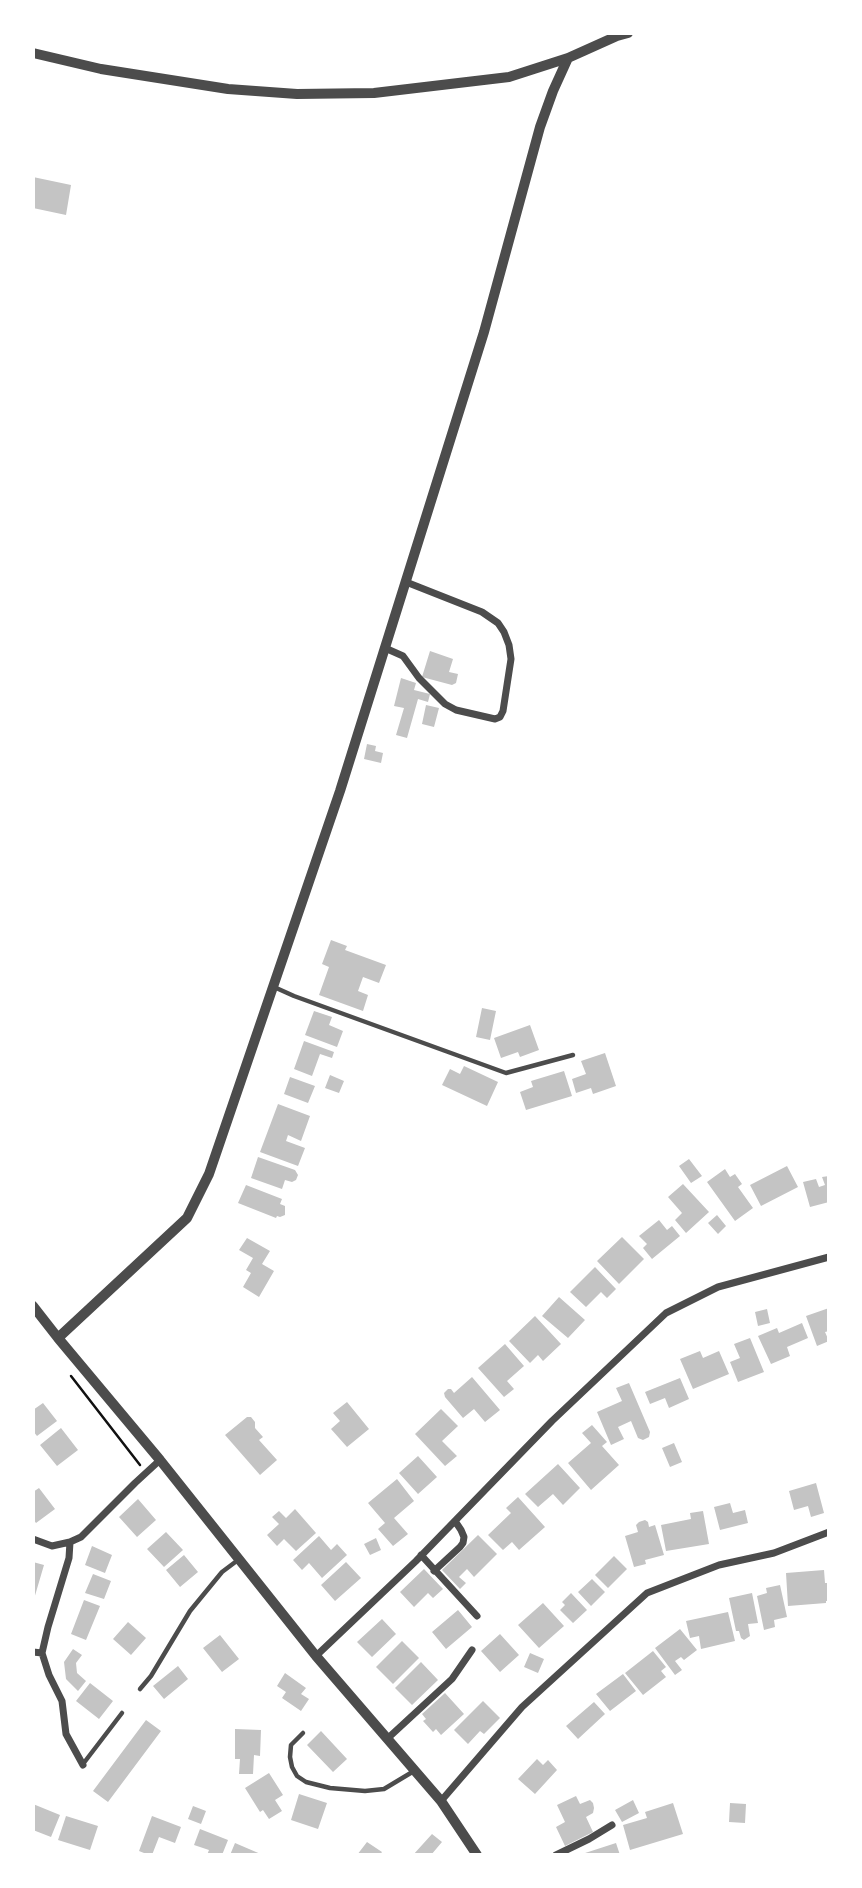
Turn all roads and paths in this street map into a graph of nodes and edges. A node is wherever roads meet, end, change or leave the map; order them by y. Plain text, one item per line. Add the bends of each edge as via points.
1 (628, 33) edge
2 (33, 53) edge
3 (568, 58) junction
4 (405, 582) junction
5 (385, 648) junction
6 (274, 986) junction
7 (573, 1055) dead end
8 (829, 1257) edge
9 (33, 1306) edge
10 (58, 1338) junction
11 (65, 1369) dead end
12 (160, 1460) junction
13 (146, 1473) junction
14 (454, 1521) junction
15 (829, 1532) edge
16 (817, 1536) junction
17 (33, 1539) edge
18 (829, 1539) edge
19 (70, 1542) junction
20 (421, 1556) junction
21 (239, 1560) junction
22 (434, 1571) junction
23 (477, 1616) dead end
24 (472, 1650) dead end
25 (38, 1653) edge
26 (316, 1656) junction
27 (140, 1689) dead end
28 (122, 1713) dead end
29 (303, 1733) dead end
30 (387, 1739) junction
31 (83, 1765) joint
32 (414, 1771) junction
33 (440, 1801) junction
34 (612, 1825) dead end
35 (477, 1855) edge
36 (555, 1855) edge

1 - 3 street
2 - 3 street via 228,89 297,94 374,93 509,77
3 - 4 street via 540,127 484,332
4 - 5 street
4 - 5 street via 482,612 498,623 511,659 500,717 445,704 403,656
5 - 6 street
6 - 7 lane via 506,1073
6 - 10 street via 209,1174 187,1217
8 - 14 street via 718,1287 666,1313
9 - 10 street
10 - 12 street
11 - 13 path
12 - 13 street
12 - 21 street
13 - 19 street
14 - 20 street
14 - 22 street via 463,1542
15 - 16 street
16 - 18 street
16 - 33 street via 774,1553 719,1565 647,1593 522,1707
17 - 19 street via 52,1546
19 - 25 street
20 - 22 street
20 - 26 street
21 - 26 street
21 - 27 lane via 222,1572 190,1611
22 - 23 street
24 - 30 street via 452,1679
25 - 31 street via 62,1701 66,1734
26 - 30 street
28 - 31 lane
29 - 32 lane via 291,1745 290,1757 292,1767 306,1782 365,1791 384,1789
30 - 32 street
32 - 33 street
33 - 35 street
34 - 36 street

